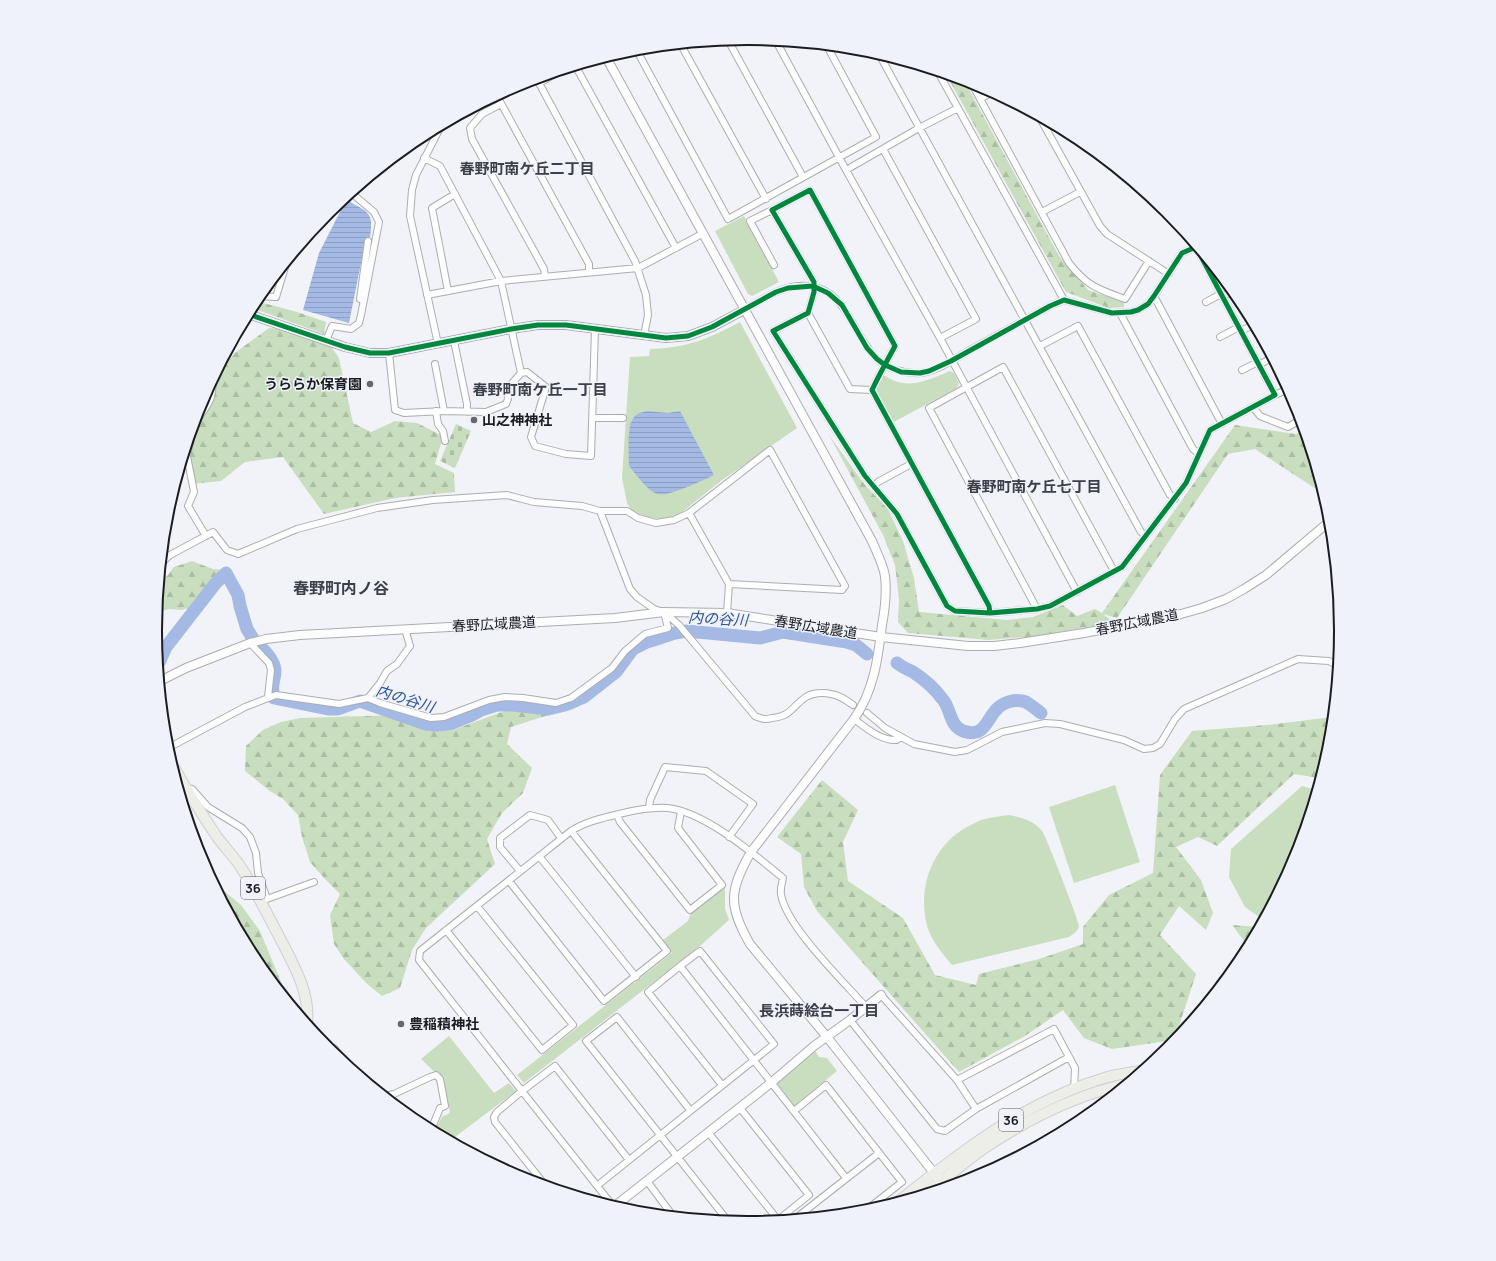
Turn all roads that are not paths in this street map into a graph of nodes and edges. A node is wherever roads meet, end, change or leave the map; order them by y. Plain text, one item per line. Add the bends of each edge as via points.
1 (731, 45) edge
2 (779, 46) edge
3 (683, 49) edge
4 (830, 51) edge
5 (639, 55) edge
6 (883, 61) edge
7 (609, 62) edge
8 (578, 70) edge
9 (941, 78) edge
10 (540, 84) edge
11 (976, 92) edge
12 (986, 96) edge
13 (980, 99) junction
14 (499, 101) edge
15 (501, 104) junction
16 (958, 108) junction
17 (1044, 125) edge
18 (919, 128) junction
19 (436, 135) edge
20 (883, 149) junction
21 (424, 158) junction
22 (840, 158) junction
23 (846, 170) junction
24 (803, 178) junction
25 (1080, 192) junction
26 (455, 194) junction
27 (355, 196) dead end
28 (766, 199) junction
29 (772, 210) junction
30 (1042, 212) junction
31 (702, 234) junction
32 (368, 242) dead end
33 (676, 248) junction
34 (1192, 249) edge
35 (1149, 260) junction
36 (774, 265) dead end
37 (638, 268) junction
38 (589, 272) junction
39 (1211, 272) edge
40 (283, 274) edge
41 (1169, 274) junction
42 (545, 276) junction
43 (501, 281) junction
44 (813, 286) junction
45 (448, 291) junction
46 (1227, 293) edge
47 (428, 295) junction
48 (1222, 295) junction
49 (267, 296) edge
50 (1154, 296) junction
51 (1064, 300) junction
52 (1206, 302) dead end
53 (744, 310) junction
54 (808, 313) junction
55 (1120, 313) junction
56 (361, 315) junction
57 (254, 316) edge
58 (1026, 320) junction
59 (1248, 327) edge
60 (511, 329) junction
61 (595, 329) junction
62 (1240, 329) junction
63 (644, 336) junction
64 (1220, 337) dead end
65 (940, 338) junction
66 (326, 341) junction
67 (454, 341) junction
68 (438, 344) junction
69 (1040, 346) junction
70 (389, 353) junction
71 (1267, 360) edge
72 (952, 361) junction
73 (1258, 363) junction
74 (435, 364) dead end
75 (885, 365) junction
76 (1242, 370) dead end
77 (521, 372) junction
78 (966, 387) junction
79 (872, 390) junction
80 (1282, 392) edge
81 (1275, 395) junction
82 (1253, 407) junction
83 (436, 411) junction
84 (444, 411) junction
85 (467, 412) junction
86 (593, 418) junction
87 (622, 418) dead end
88 (1295, 423) edge
89 (1222, 424) junction
90 (446, 441) dead end
91 (1199, 454) junction
92 (188, 461) edge
93 (911, 464) junction
94 (874, 486) junction
95 (1175, 499) junction
96 (600, 511) junction
97 (689, 513) junction
98 (1324, 526) edge
99 (206, 536) junction
100 (1145, 536) junction
101 (168, 558) edge
102 (1114, 571) junction
103 (729, 584) junction
104 (1077, 592) junction
105 (1037, 609) junction
106 (664, 612) junction
107 (990, 613) junction
108 (727, 614) junction
109 (405, 629) junction
110 (881, 637) junction
111 (250, 643) junction
112 (1332, 663) edge
113 (165, 678) edge
114 (272, 696) junction
115 (368, 698) junction
116 (853, 705) dead end
117 (867, 713) dead end
118 (854, 719) junction
119 (900, 737) junction
120 (174, 745) edge
121 (186, 796) edge
122 (187, 797) edge
123 (649, 808) junction
124 (681, 811) junction
125 (616, 815) junction
126 (571, 831) junction
127 (729, 837) junction
128 (561, 838) junction
129 (751, 852) junction
130 (540, 856) junction
131 (520, 872) junction
132 (509, 881) junction
133 (314, 882) dead end
134 (264, 900) junction
135 (477, 906) junction
136 (446, 930) junction
137 (680, 966) junction
138 (636, 977) junction
139 (881, 995) joint
140 (866, 1007) junction
141 (308, 1017) edge
142 (850, 1020) junction
143 (826, 1036) junction
144 (1070, 1057) junction
145 (754, 1060) junction
146 (1132, 1073) edge
147 (957, 1080) junction
148 (772, 1082) junction
149 (722, 1086) junction
150 (1113, 1088) edge
151 (1074, 1090) junction
152 (522, 1091) junction
153 (391, 1095) edge
154 (740, 1108) junction
155 (976, 1109) junction
156 (690, 1110) junction
157 (794, 1111) junction
158 (433, 1124) edge
159 (708, 1132) junction
160 (660, 1136) junction
161 (879, 1153) junction
162 (677, 1157) junction
163 (629, 1160) junction
164 (934, 1172) junction
165 (536, 1176) edge
166 (846, 1178) junction
167 (647, 1181) junction
168 (947, 1181) edge
169 (942, 1183) edge
170 (598, 1185) junction
171 (908, 1194) edge
172 (609, 1199) edge
173 (877, 1201) edge
174 (620, 1202) edge
175 (669, 1211) edge
176 (802, 1213) edge
177 (724, 1215) edge
178 (774, 1215) edge
179 (784, 1215) edge

1 - 24 street
2 - 22 street
3 - 28 street
4 - 22 street via 876,137
5 - 28 street via 728,219
6 - 18 street
7 - 31 street
8 - 33 street
9 - 16 street
10 - 37 street
11 - 13 street
12 - 13 street
13 - 30 street
14 - 15 street
15 - 38 street via 589,264
15 - 42 street via 482,114 470,128 472,139 544,269
16 - 18 street
16 - 51 street
17 - 25 street
18 - 20 street
18 - 58 street
19 - 21 street
20 - 23 street
20 - 65 street via 976,319
21 - 26 street via 440,166
21 - 47 street via 412,190 410,216
22 - 23 street
22 - 24 street
23 - 65 street
24 - 28 street
25 - 30 street
25 - 35 street via 1107,234
26 - 43 street
26 - 45 street via 432,208
27 - 56 street via 374,212 379,222
29 - 36 street via 750,221
29 - 44 street via 814,282
29 - 75 street via 810,190 895,346
30 - 35 street via 1070,263 1080,276 1096,289 1125,299
31 - 33 street
31 - 53 street
32 - 56 street via 358,313
33 - 37 street
34 - 41 street via 1182,253
35 - 41 street
37 - 38 street
37 - 63 street via 646,295 648,315
38 - 42 street
39 - 48 street
40 - 49 street via 276,297
41 - 50 street
42 - 43 street
43 - 45 street
43 - 60 street
44 - 53 street via 788,288 776,292
44 - 54 street via 814,292
44 - 75 street via 828,293 842,305 867,348
45 - 47 street
46 - 48 street
47 - 68 street
48 - 52 street
48 - 62 street
50 - 55 street via 1148,304 1138,310
50 - 89 street
51 - 55 street
51 - 58 street
53 - 63 street via 688,336
53 - 110 street via 872,541 880,560 885,576 886,598
54 - 79 street via 850,389
54 - 94 street via 773,331 864,476
55 - 91 street via 1193,449
56 - 66 street via 359,323 351,329 332,326
57 - 66 street
58 - 69 street
58 - 72 street
59 - 62 street
60 - 61 street via 538,325
60 - 67 street
60 - 77 street
61 - 63 street
61 - 86 street
62 - 64 street
62 - 73 street
65 - 72 street
66 - 70 street via 370,353
67 - 68 street
67 - 85 street
68 - 70 street
69 - 95 street via 1078,326 1170,495
69 - 100 street
70 - 83 street via 395,410 404,413
71 - 73 street
72 - 75 street via 920,373 901,372
72 - 78 street
73 - 76 street
73 - 81 street
74 - 84 street
75 - 79 street
77 - 85 street via 507,389 506,404 486,412
77 - 86 street via 527,372 546,387 531,437 535,446 566,454 591,456
78 - 102 street via 1003,367
78 - 104 street
78 - 105 street via 929,408
79 - 93 street
80 - 81 street
81 - 82 street
82 - 88 street via 1260,416 1288,426
82 - 89 street
83 - 84 street
83 - 90 street via 438,424
84 - 85 street
86 - 87 street
89 - 91 street via 1210,430
91 - 95 street via 1186,483
92 - 99 street via 194,492 188,506
93 - 94 street
93 - 107 street via 989,606
94 - 107 street via 897,514 947,606 955,611
95 - 100 street
96 - 97 street via 627,511 638,518 656,523 674,520
96 - 99 street via 582,506 534,502 507,496 474,496 377,508 297,529 238,554 227,550 212,532
96 - 106 street via 630,589 654,609
97 - 103 street
97 - 103 street via 770,450 845,586 842,590
98 - 110 street, 春野広域農道 via 1266,575 1244,590 1182,614 994,646 968,646
99 - 101 street
100 - 102 street via 1122,567
102 - 104 street
103 - 108 street
104 - 105 street via 1050,606
105 - 107 street
106 - 108 street, 春野広域農道
106 - 109 street, 春野広域農道 via 615,618
106 - 115 street via 668,628 645,634 624,651 612,668 571,698 556,703 505,698 489,700 444,717 431,718
106 - 116 street via 679,625 755,716 764,720 782,717 806,697 816,694 830,693
108 - 110 street, 春野広域農道
109 - 111 street, 春野広域農道 via 300,635
109 - 115 street via 410,646 397,664 387,671
110 - 118 street via 872,682
111 - 113 street, 春野広域農道
111 - 114 street via 269,663
112 - 119 street via 1298,659 1184,709 1160,744 1153,748 1144,749 1124,740 1060,724 1046,723 1002,732 967,750 955,752 914,744
114 - 115 street via 339,704
114 - 120 street via 245,707
117 - 119 street
118 - 119 street via 872,732 891,740
118 - 129 street
121 - 134 street via 192,789 208,807 242,828 250,837 256,853
122 - 134 main road, 36
123 - 124 street
123 - 125 street
123 - 127 street via 665,767 706,771 753,804
124 - 125 street via 678,828 722,885 690,910
124 - 127 street via 701,818
125 - 126 street via 582,824
126 - 128 street
126 - 138 street via 667,951
127 - 129 street
128 - 130 street
128 - 131 street via 548,820 530,815 500,838 500,847
129 - 140 street via 783,878 780,892 793,921 803,936
129 - 143 street via 736,882 734,898 741,928 750,944
130 - 131 street
130 - 138 street
131 - 132 street
132 - 135 street
132 - 138 street via 604,1001
133 - 134 street
134 - 141 main road, 36 via 303,989
135 - 136 street
135 - 136 street via 573,1025 542,1050
136 - 152 street via 420,951 419,960
137 - 145 street
137 - 145 street via 700,951 769,1037 774,1044
137 - 149 street via 648,992
139 - 140 street
139 - 147 street
140 - 142 street
142 - 143 street
142 - 155 street via 937,1129 945,1131
143 - 148 street
143 - 164 street
144 - 147 street via 1054,1029
144 - 151 street via 1075,1068
144 - 155 street
145 - 148 street
145 - 149 street
146 - 151 main road, 36 via 1108,1077
147 - 155 street
148 - 154 street
148 - 157 street
149 - 156 street
150 - 168 main road, 36 via 1076,1099 1044,1113 983,1150
151 - 164 main road, 36 via 1003,1124
152 - 163 street via 555,1066
152 - 165 street via 494,1117 495,1122
152 - 170 street
153 - 158 street via 436,1075 440,1079 445,1106 440,1108
154 - 159 street
154 - 179 street via 809,1195
156 - 160 street
156 - 160 street via 617,1017 586,1041
157 - 161 street via 826,1085
157 - 166 street
159 - 162 street
159 - 178 street
160 - 162 street
160 - 163 street
161 - 166 street
161 - 173 street via 902,1182
162 - 167 street
162 - 177 street
163 - 170 street
164 - 169 street
164 - 171 main road, 36
166 - 176 street
167 - 174 street
167 - 175 street
170 - 172 street

